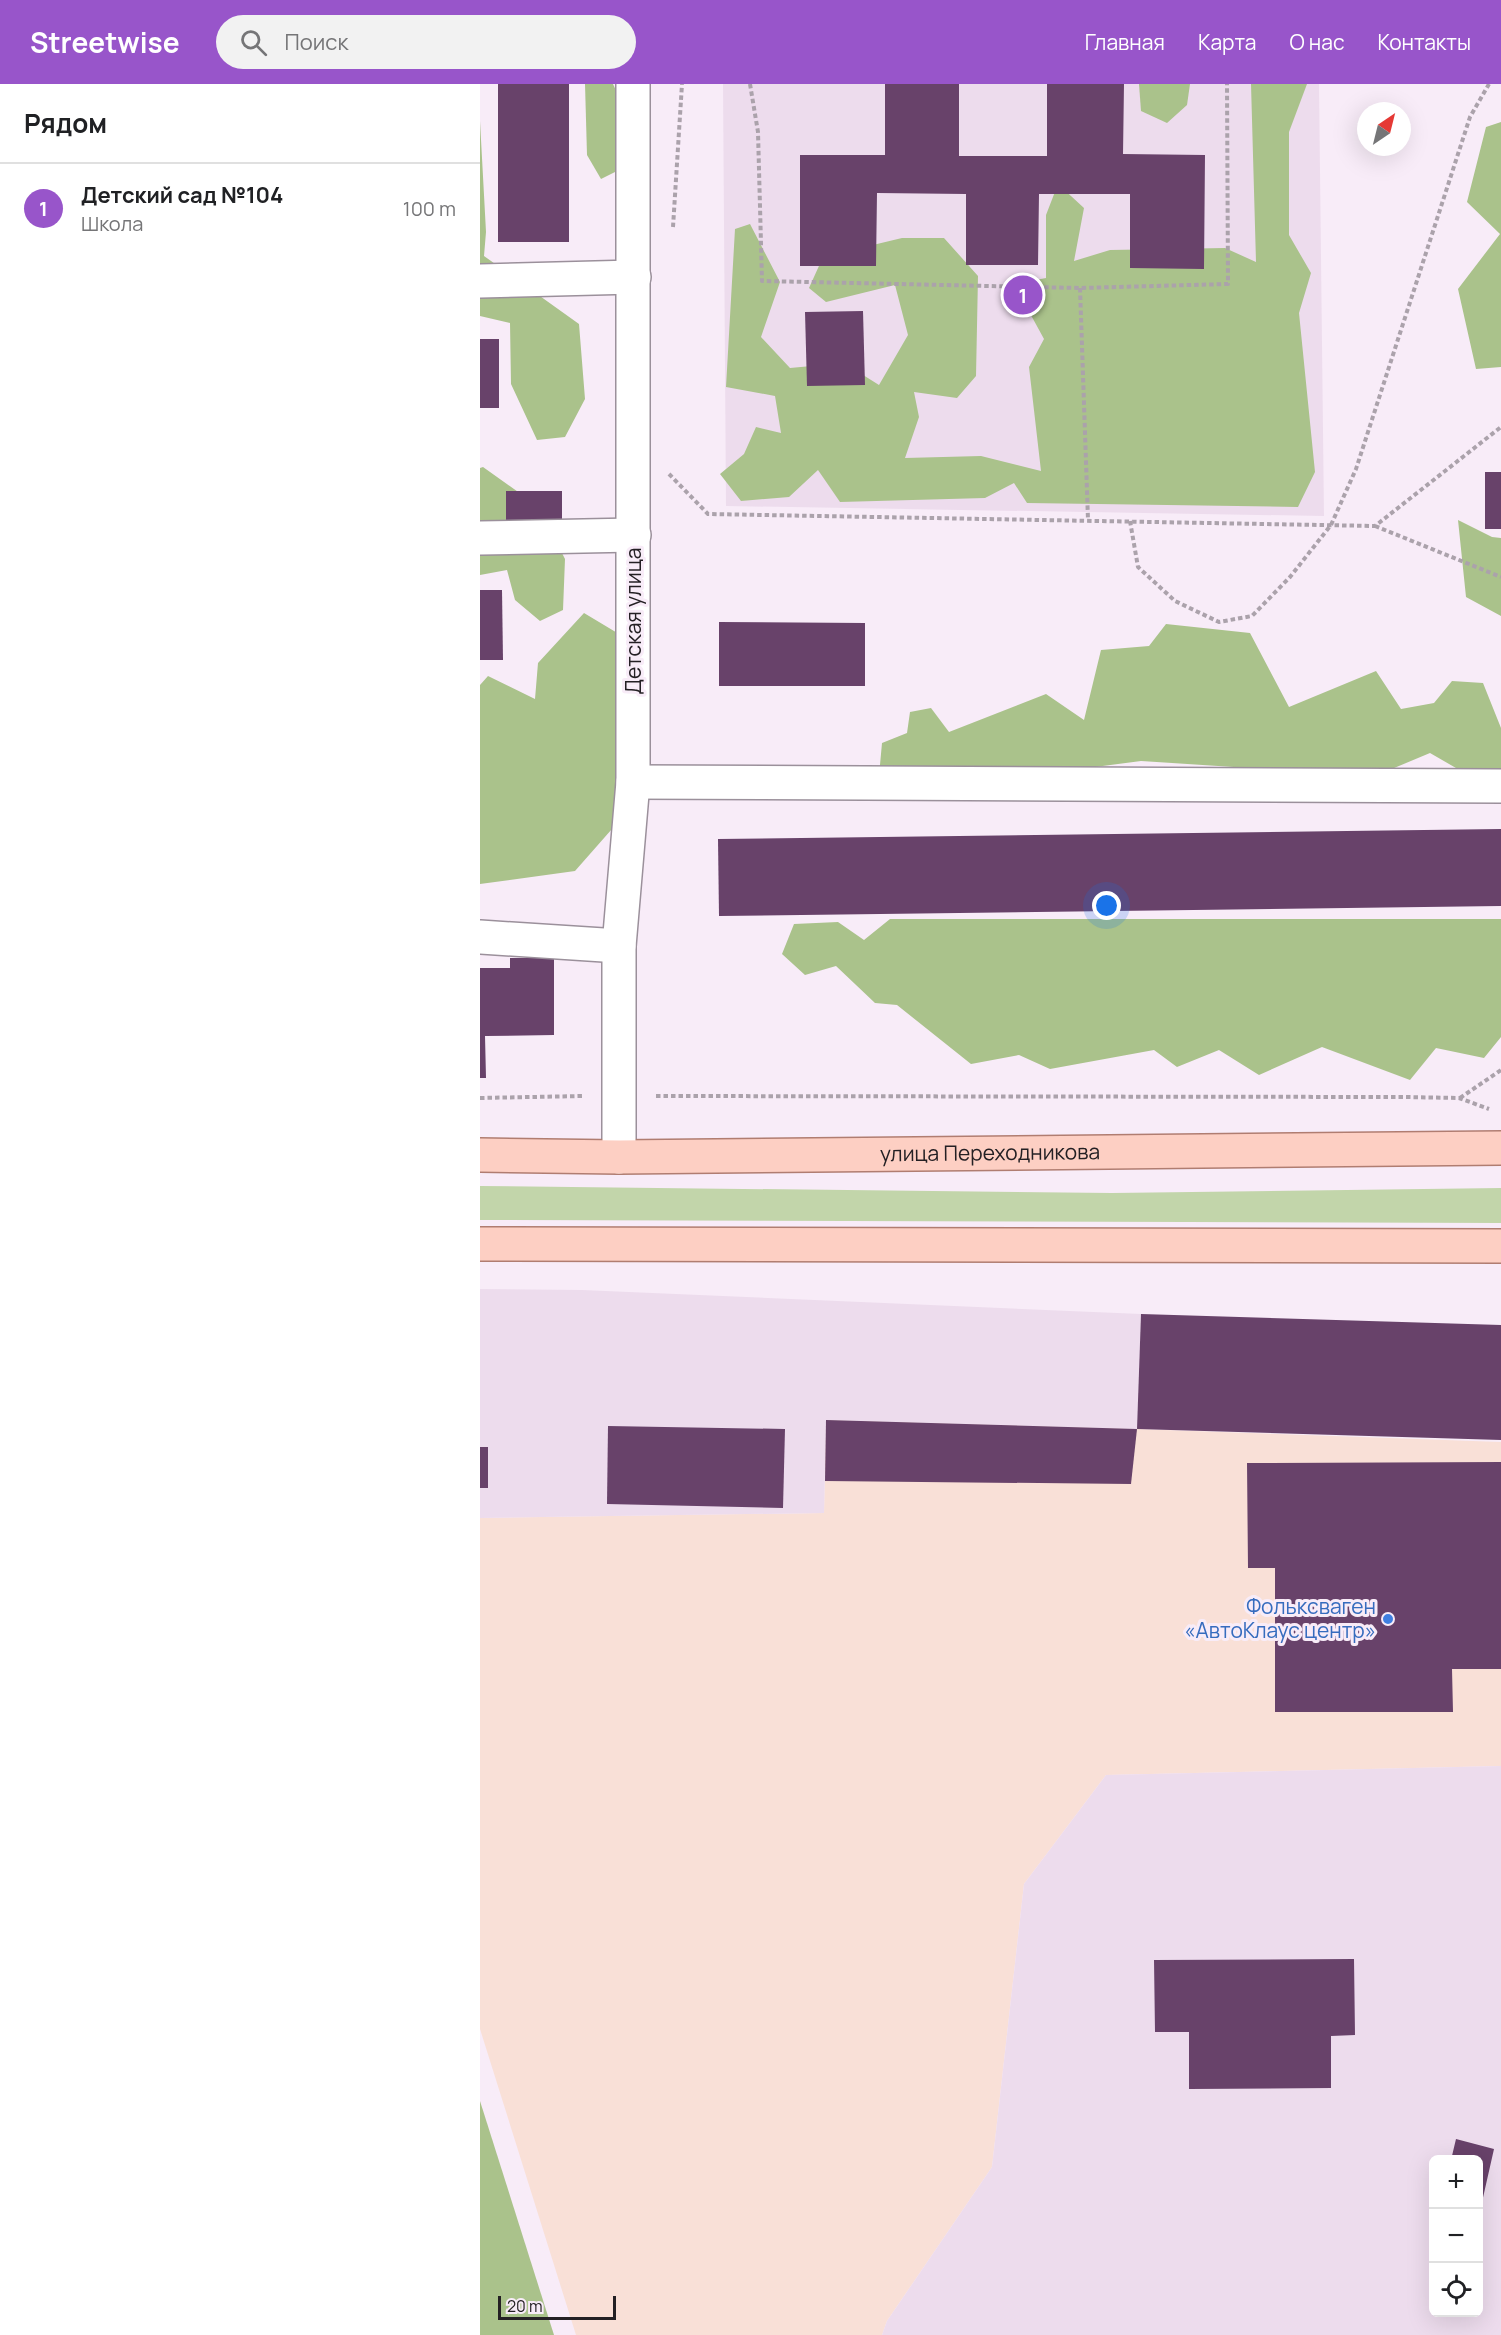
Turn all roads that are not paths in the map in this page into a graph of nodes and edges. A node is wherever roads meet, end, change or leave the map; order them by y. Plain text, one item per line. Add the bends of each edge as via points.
1 (633, 84) edge
2 (634, 277) junction
3 (480, 281) edge
4 (634, 535) junction
5 (480, 538) edge
6 (633, 782) junction
7 (1501, 786) edge
8 (480, 937) edge
9 (619, 946) junction
10 (1501, 1148) edge
11 (480, 1155) edge
12 (619, 1157) junction
13 (480, 1244) edge
14 (1501, 1246) edge

1 - 2 street, Детская улица
2 - 3 street
2 - 4 street, Детская улица
4 - 5 street
4 - 6 street, Детская улица
6 - 7 street
6 - 9 street, Детская улица
8 - 9 street
9 - 12 street, Детская улица
10 - 12 main road, улица Переходникова
11 - 12 main road, улица Переходникова
13 - 14 main road

